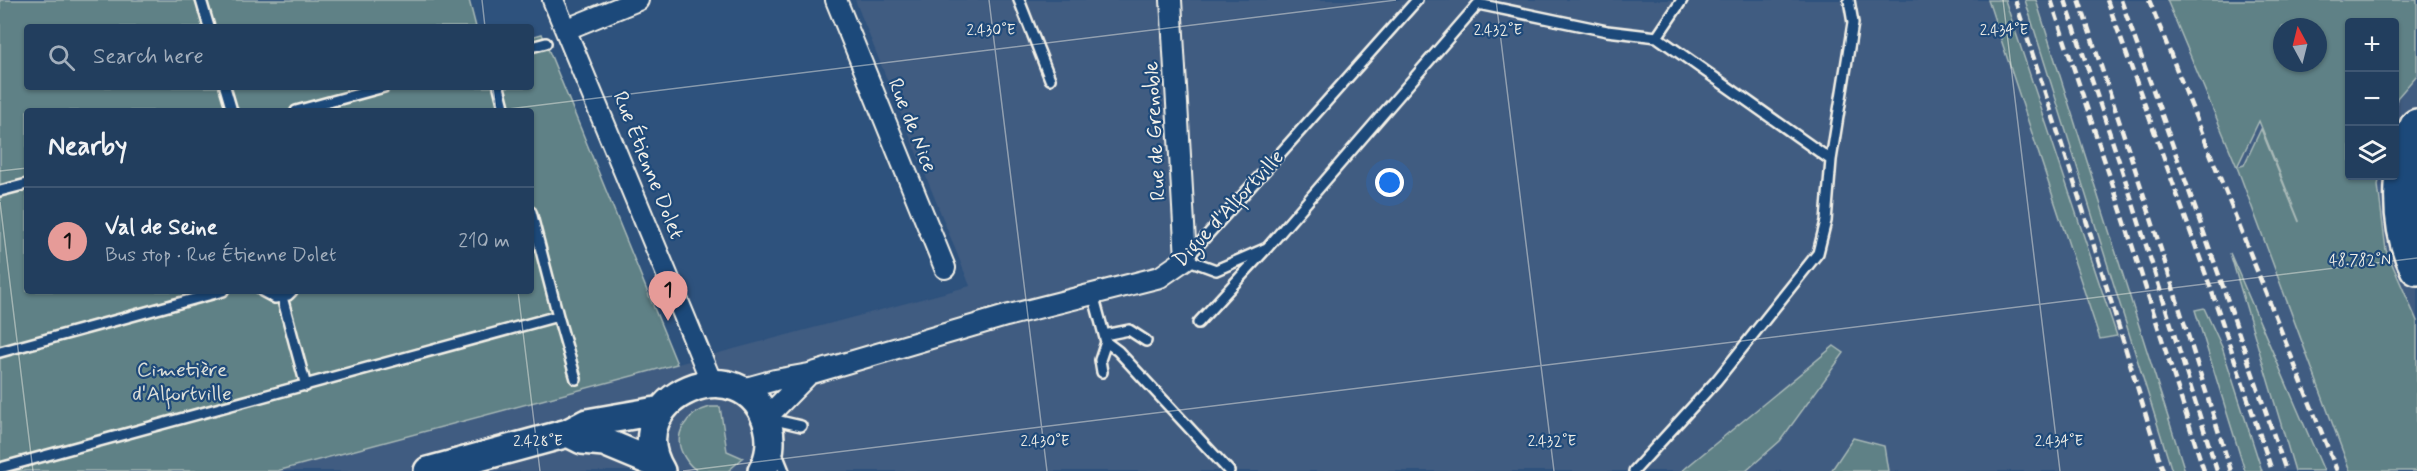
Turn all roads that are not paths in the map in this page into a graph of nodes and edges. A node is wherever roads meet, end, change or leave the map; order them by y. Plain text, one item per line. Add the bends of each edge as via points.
1 (201, 0) edge
2 (553, 0) edge
3 (638, 0) edge
4 (836, 0) edge
5 (1019, 0) edge
6 (1171, 0) edge
7 (1417, 0) edge
8 (1682, 0) edge
9 (1849, 0) edge
10 (208, 24) edge
11 (567, 29) junction
12 (1657, 37) junction
13 (546, 44) dead end
14 (534, 46) edge
15 (1050, 79) dead end
16 (226, 90) edge
17 (373, 90) edge
18 (500, 90) edge
19 (231, 108) edge
20 (307, 108) edge
21 (504, 108) edge
22 (2417, 126) edge
23 (1831, 160) junction
24 (24, 185) edge
25 (0, 191) edge
26 (534, 224) edge
27 (1267, 248) junction
28 (1186, 259) junction
29 (945, 268) dead end
30 (2417, 268) edge
31 (212, 294) edge
32 (266, 294) edge
33 (287, 294) edge
34 (1093, 294) junction
35 (282, 297) junction
36 (558, 316) junction
37 (1198, 323) dead end
38 (1105, 339) junction
39 (1146, 341) dead end
40 (0, 352) edge
41 (1102, 372) dead end
42 (809, 374) junction
43 (576, 379) dead end
44 (712, 383) junction
45 (306, 386) junction
46 (739, 390) junction
47 (662, 410) junction
48 (766, 418) junction
49 (801, 426) dead end
50 (568, 433) junction
51 (772, 465) edge
52 (0, 468) edge
53 (659, 468) edge
54 (428, 471) edge
55 (1229, 471) edge
56 (1634, 471) edge

1 - 10 lane
2 - 11 street, Rue Étienne Dolet
3 - 11 street
4 - 29 street, Rue de Nice
5 - 15 lane
6 - 28 street, Rue de Grenoble
7 - 28 lane, Digue d'Alfortville
8 - 12 lane
9 - 23 lane via 1853,23
11 - 44 street, Rue Étienne Dolet
12 - 23 lane
12 - 27 lane via 1606,31 1478,4
13 - 14 lane
16 - 19 lane
17 - 20 lane
18 - 21 lane
22 - 30 highway via 2408,145 2401,206
23 - 56 lane via 1826,221 1818,253 1717,380
24 - 25 lane
26 - 36 lane
27 - 28 lane via 1216,270
27 - 37 lane
28 - 34 street, Digue d'Alfortville via 1160,277
31 - 40 lane
32 - 35 lane
33 - 35 lane
34 - 38 lane
34 - 42 street, Digue d'Alfortville
35 - 45 lane
36 - 43 lane
36 - 45 lane
38 - 39 lane via 1129,330
38 - 41 lane via 1100,360
38 - 55 lane
42 - 46 street, Digue d'Alfortville
42 - 48 street, Digue d'Alfortville
44 - 46 street
44 - 47 street via 692,386 675,395
45 - 52 lane
46 - 48 street
47 - 50 street via 587,423
47 - 53 street via 652,436
48 - 49 lane
48 - 51 street
50 - 53 street via 582,440 604,442
50 - 54 street

